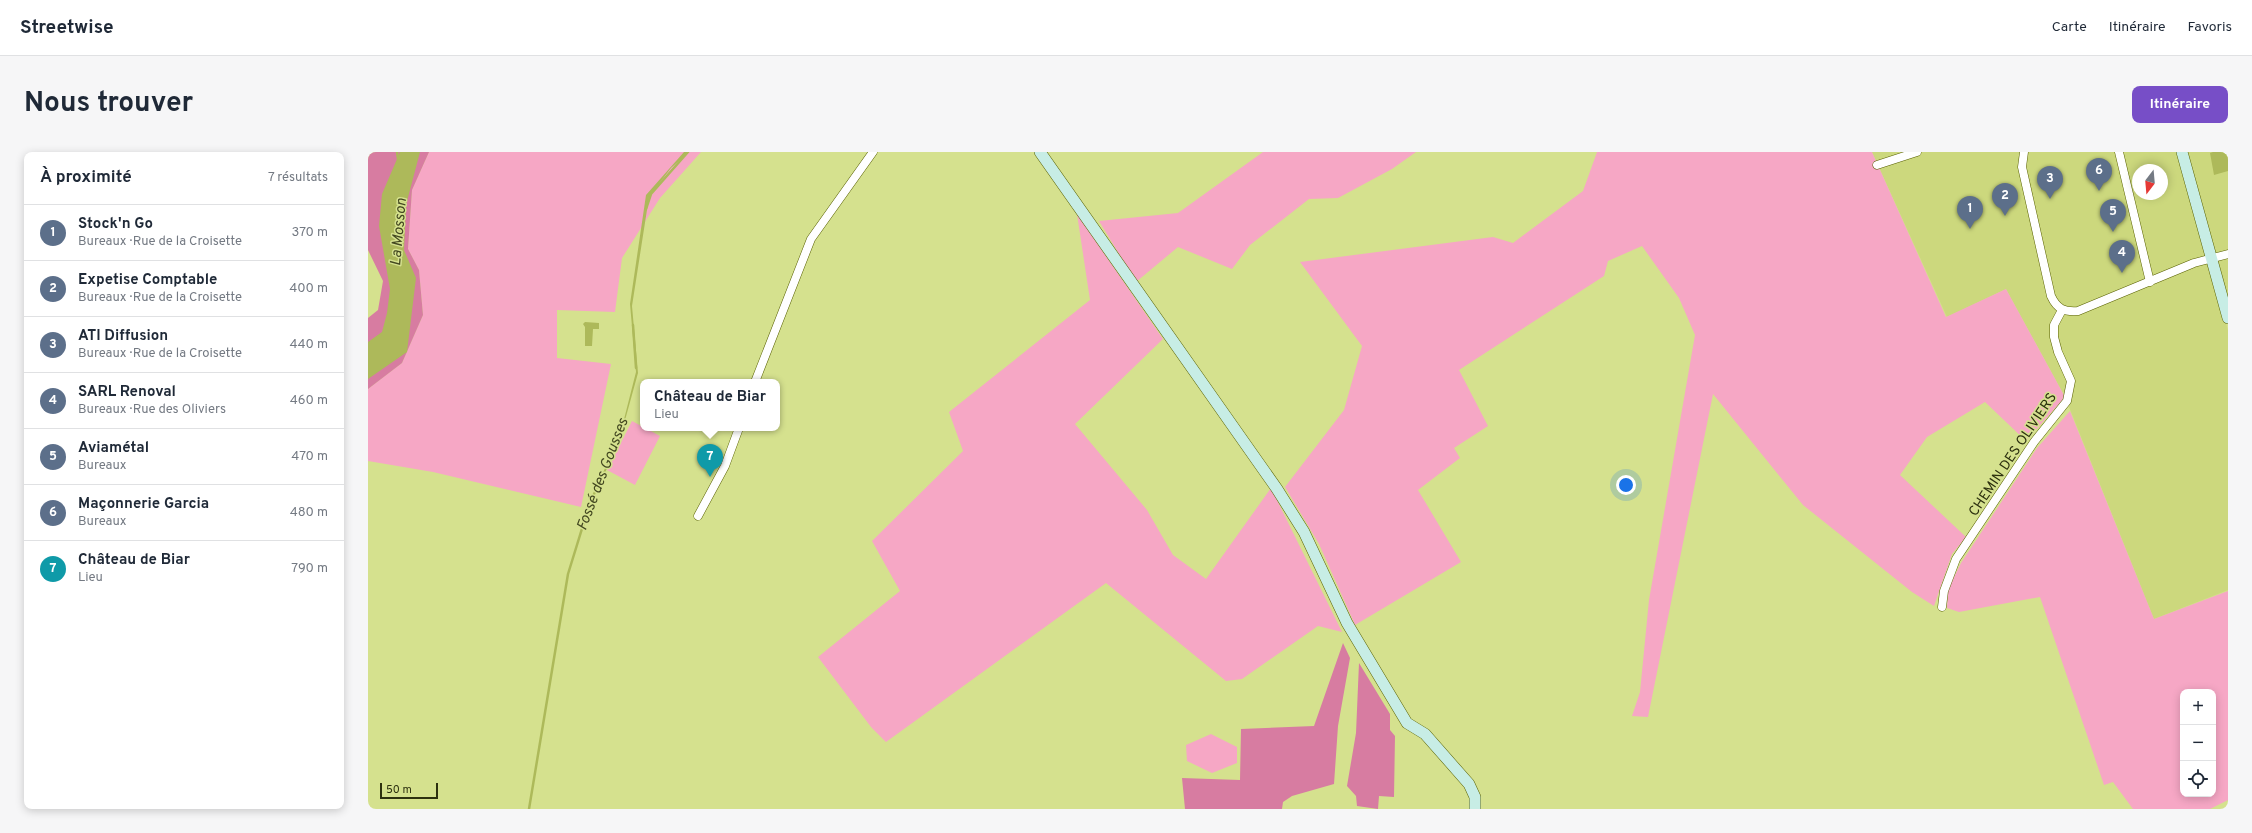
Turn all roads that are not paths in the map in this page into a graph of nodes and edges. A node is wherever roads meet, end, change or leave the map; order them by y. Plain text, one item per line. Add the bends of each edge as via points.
1 (873, 152) edge
2 (1040, 152) edge
3 (1917, 152) edge
4 (2024, 152) edge
5 (2119, 152) edge
6 (2182, 152) edge
7 (1877, 165) dead end
8 (2228, 254) edge
9 (2210, 258) junction
10 (2150, 282) junction
11 (2062, 310) junction
12 (2228, 318) edge
13 (756, 379) edge
14 (738, 431) edge
15 (698, 516) dead end
16 (1942, 607) dead end
17 (1475, 809) edge

1 - 13 street via 811,239
2 - 17 street via 1277,489 1304,532 1347,623 1407,723 1425,734 1469,784
3 - 7 street
4 - 11 street via 2022,167 2051,296 2055,305
5 - 10 street
6 - 9 street
8 - 9 street
9 - 10 street
9 - 12 street
10 - 11 street via 2078,311
11 - 16 street, CHEMIN DES OLIVIERS via 2054,325 2054,337 2070,381 2067,401 2034,442 1956,559 1944,591
14 - 15 street via 725,466

